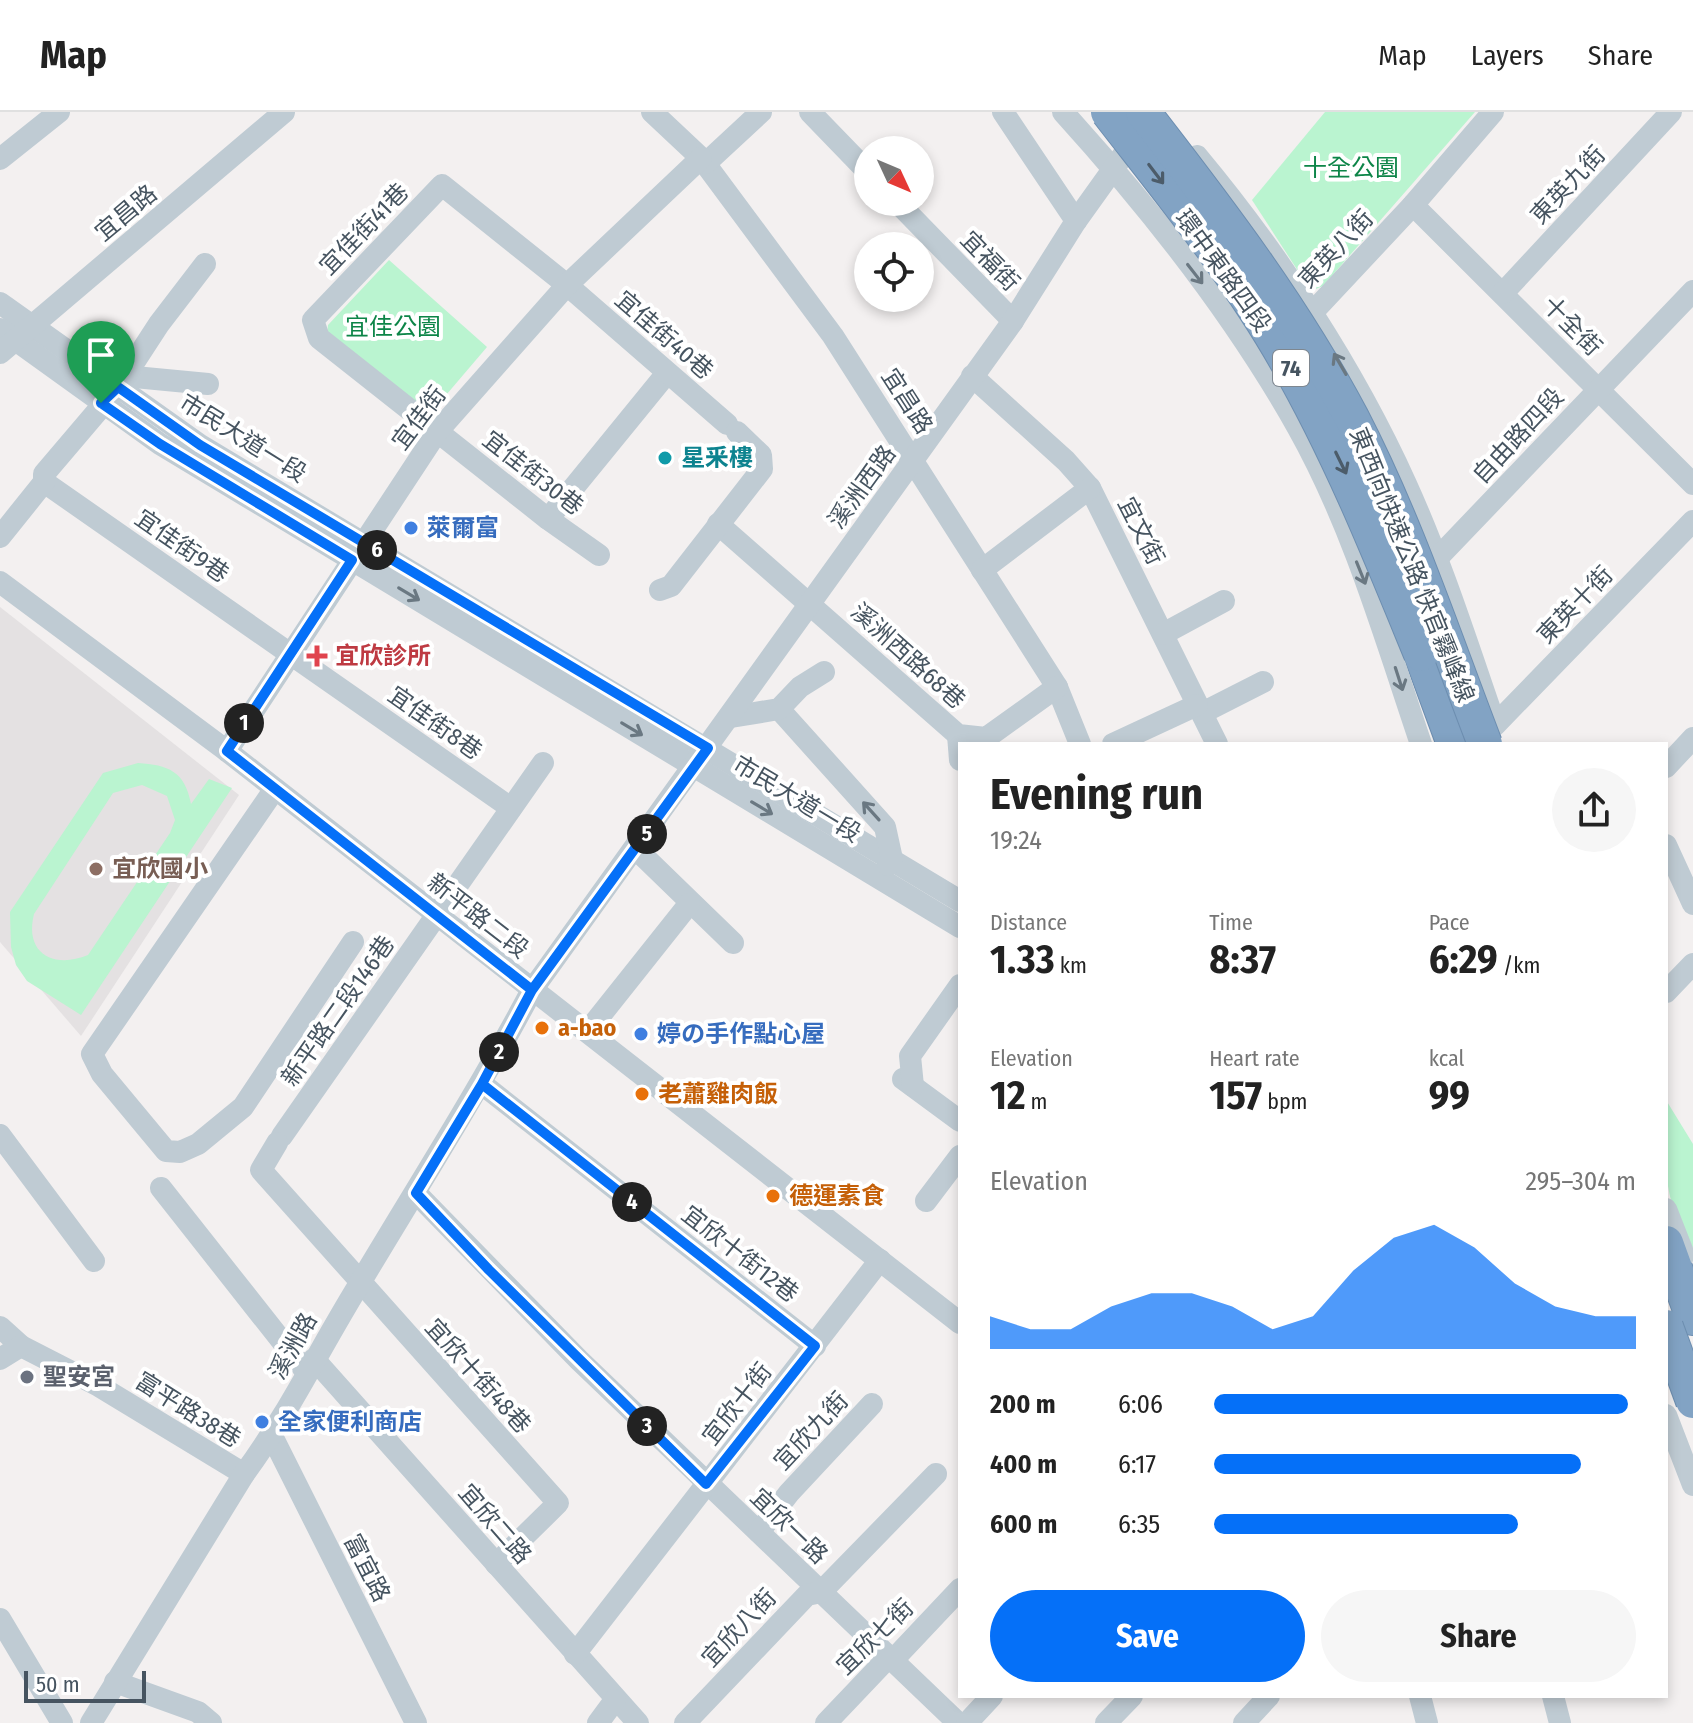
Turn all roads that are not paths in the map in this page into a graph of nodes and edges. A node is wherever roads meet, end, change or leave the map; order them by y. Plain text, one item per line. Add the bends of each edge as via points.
1 (59, 112) edge
2 (284, 112) edge
3 (652, 112) edge
4 (761, 112) edge
5 (810, 112) edge
6 (1003, 112) edge
7 (1063, 112) edge
8 (1108, 112) edge
9 (1143, 112) edge
10 (1154, 112) edge
11 (1161, 112) edge
12 (1493, 112) edge
13 (1671, 112) edge
14 (3, 152) edge
15 (854, 158) edge
16 (704, 160) junction
17 (1114, 168) junction
18 (1413, 205) junction
19 (911, 216) edge
20 (1076, 221) junction
21 (205, 264) dead end
22 (567, 285) junction
23 (1693, 291) edge
24 (1503, 293) junction
25 (0, 303) edge
26 (1311, 314) junction
27 (313, 320) joint
28 (1013, 321) junction
29 (11, 337) edge
30 (667, 373) junction
31 (972, 376) junction
32 (121, 382) junction
33 (208, 384) dead end
34 (1598, 389) junction
35 (101, 403) junction
36 (437, 432) junction
37 (915, 459) junction
38 (44, 482) junction
39 (1693, 484) edge
40 (1090, 488) junction
41 (548, 519) junction
42 (1693, 521) edge
43 (718, 524) junction
44 (0, 537) edge
45 (358, 551) junction
46 (599, 555) dead end
47 (1438, 558) junction
48 (982, 570) junction
49 (0, 582) edge
50 (660, 590) dead end
51 (1224, 601) dead end
52 (809, 602) junction
53 (1377, 614) junction
54 (1163, 634) junction
55 (290, 652) junction
56 (824, 672) dead end
57 (1263, 682) dead end
58 (1057, 687) junction
59 (779, 709) junction
60 (1199, 709) junction
61 (731, 717) junction
62 (958, 735) junction
63 (1494, 738) edge
64 (1693, 738) edge
65 (986, 741) edge
66 (959, 742) edge
67 (1079, 742) edge
68 (1118, 742) edge
69 (1216, 742) edge
70 (1420, 742) edge
71 (1453, 742) edge
72 (708, 748) junction
73 (227, 751) junction
74 (543, 763) dead end
75 (1668, 765) edge
76 (695, 767) junction
77 (274, 790) junction
78 (511, 808) junction
79 (636, 849) junction
80 (1668, 849) edge
81 (892, 859) junction
82 (879, 880) junction
83 (958, 900) edge
84 (689, 904) junction
85 (1693, 904) edge
86 (437, 917) junction
87 (958, 926) edge
88 (353, 942) dead end
89 (733, 943) dead end
90 (1693, 964) edge
91 (958, 988) edge
92 (532, 990) junction
93 (1668, 990) edge
94 (588, 1031) junction
95 (482, 1084) junction
96 (958, 1120) edge
97 (0, 1135) edge
98 (958, 1159) edge
99 (161, 1188) dead end
100 (416, 1193) junction
101 (926, 1201) dead end
102 (1668, 1214) edge
103 (1668, 1249) edge
104 (880, 1260) junction
105 (94, 1261) dead end
106 (1693, 1279) edge
107 (359, 1283) junction
108 (1668, 1316) edge
109 (1693, 1318) edge
110 (958, 1320) edge
111 (0, 1327) edge
112 (1693, 1327) edge
113 (1668, 1332) edge
114 (1668, 1343) edge
115 (21, 1346) junction
116 (815, 1346) junction
117 (1693, 1351) edge
118 (0, 1359) edge
119 (311, 1366) junction
120 (1693, 1401) edge
121 (872, 1404) dead end
122 (1668, 1420) edge
123 (272, 1436) junction
124 (244, 1474) junction
125 (936, 1474) dead end
126 (706, 1484) junction
127 (1693, 1485) edge
128 (759, 1532) junction
129 (496, 1564) junction
130 (958, 1591) edge
131 (821, 1592) junction
132 (0, 1619) edge
133 (575, 1654) junction
134 (894, 1659) junction
135 (115, 1682) junction
136 (990, 1698) edge
137 (1130, 1698) edge
138 (1267, 1698) edge
139 (1421, 1698) edge
140 (1554, 1698) edge
141 (615, 1700) junction
142 (62, 1723) edge
143 (91, 1723) edge
144 (211, 1723) edge
145 (416, 1723) edge
146 (598, 1723) edge
147 (638, 1723) edge
148 (685, 1723) edge
149 (826, 1723) edge
150 (958, 1723) edge
151 (967, 1723) edge
152 (1106, 1723) edge
153 (1244, 1723) edge
154 (1427, 1723) edge
155 (1560, 1723) edge

1 - 14 street
2 - 29 street, 宜昌路
3 - 16 street, 宜昌路
4 - 16 street, 宜佳街
5 - 15 street
6 - 20 street
7 - 17 street, 環中東路四段
8 -> 71 highway, 東西向快速公路 快官霧峰線 / 74, bridge via 1206,240 1304,392 1359,500
9 - 63 highway, 東西向快速公路 快官霧峰線 / 74, bridge via 1267,278 1352,418
10 - 17 street, 溪洲西路
11 - 26 street, 環中東路四段 via 1251,221
12 - 18 street, 東英八街
13 - 24 street, 東英九街
16 - 22 street, 宜佳街
16 - 37 street, 宜昌路
17 - 20 street, 溪洲西路
17 -> 53 street, 環中東路四段 via 1228,316 1299,429
18 - 24 street, 十全街
18 - 26 street, 東英八街
19 - 28 street, 宜福街
20 - 28 street, 溪洲西路
21 - 32 street
22 - 27 street, 宜佳街41巷 via 442,185
22 - 30 street, 宜佳街40巷
22 - 36 street, 宜佳街
23 - 34 street, 自由路四段
24 - 34 street, 十全街
25 - 29 street, 市民大道一段
47 -> 26 street, 環中東路四段 via 1405,481
27 - 36 street, 宜佳街30巷 via 319,338
28 - 31 street, 溪洲西路
29 - 32 street, 市民大道一段
29 - 35 street, 市民大道一段
30 - 41 street
30 - 43 street, 宜佳街40巷 via 761,455 762,469
31 - 37 street, 溪洲西路
31 - 40 street, 宜文街
32 - 33 street
32 - 35 street
32 - 45 street, 市民大道一段 via 200,445
34 - 39 street, 十全街
34 - 47 street, 自由路四段
35 - 38 street via 44,474
35 - 45 street, 市民大道一段 via 160,444
36 - 41 street, 宜佳街30巷
36 - 45 street, 宜佳街
37 - 48 street, 宜昌路
37 - 52 street, 溪洲西路
38 - 44 street
38 - 55 street, 宜佳街9巷
40 - 48 street
40 - 54 street, 宜文街
41 - 46 street, 宜佳街30巷
42 - 63 street, 東英十街
43 - 50 street, 宜佳街40巷 via 671,586
43 - 52 street, 溪洲西路68巷
45 - 55 street, 宜佳街
45 - 72 street, 市民大道一段
45 -> 76 street, 市民大道一段
47 - 53 street, 自由路四段
47 - 63 street, 環中東路四段
48 - 58 street, 宜昌路
49 - 73 street, 新平路二段
51 - 54 street
52 - 61 street, 溪洲西路
52 - 62 street, 溪洲西路68巷
53 -> 70 street, 環中東路四段
54 - 60 street, 宜文街
55 - 73 street, 宜佳街
55 - 78 street, 宜佳街8巷
56 - 59 street
57 - 60 street
58 - 65 street, 溪洲西路68巷
58 - 67 street, 宜昌路
59 - 61 street
81 -> 59 street via 885,827
60 - 68 street
60 - 69 street, 宜文街
61 - 72 street, 溪洲西路
62 - 65 street, 溪洲西路68巷
62 - 66 street
64 - 75 street
72 - 76 street, 溪洲西路
72 - 81 street, 市民大道一段
73 - 77 street, 新平路二段
74 - 78 street, 新平路二段146巷
76 - 79 street, 溪洲西路
76 -> 82 street, 市民大道一段
77 - 86 street, 新平路二段
77 - 88 street via 92,1054 102,1074 166,1151 198,1144 243,1107
78 - 86 street, 新平路二段146巷
79 - 84 street
79 - 92 street, 溪洲西路
80 - 85 street
81 - 82 street
81 - 83 street, 市民大道一段
82 - 87 street, 市民大道一段
84 - 89 street
84 - 94 street
86 - 92 street, 新平路二段
86 - 107 street, 新平路二段146巷 via 261,1170
90 - 93 street
91 - 96 street via 910,1056 906,1081
92 - 94 street, 新平路二段
92 - 95 street, 溪洲路
94 - 104 street, 新平路二段
95 - 100 street, 溪洲路
95 - 116 street, 宜欣十街12巷
97 - 105 street
98 - 101 street
99 - 119 street, 宜欣二路
100 - 107 street, 溪洲路
100 - 126 street, 宜欣一路
102 - 106 street
103 - 109 highway
104 - 110 street, 新平路二段
104 - 116 street, 宜欣十街
107 - 119 street, 溪洲路
107 - 129 street, 宜欣十街48巷 via 558,1503
108 - 112 street
111 - 115 street, 富平路38巷
113 - 120 highway, bridge
114 - 117 street
115 - 118 street
115 - 124 street, 富平路38巷 via 99,1386
116 - 126 street, 宜欣十街
119 - 123 street, 溪洲路
119 - 129 street, 宜欣二路
121 - 128 street, 宜欣九街
122 - 127 street
123 - 124 street, 溪洲路
123 - 145 street, 富宜路
124 - 135 street, 溪洲路
125 - 131 street, 宜欣八街
126 - 128 street, 宜欣一路
126 - 133 street, 宜欣十街
128 - 131 street, 宜欣一路
129 - 133 street, 宜欣二路
130 - 134 street, 宜欣七街
131 - 134 street, 宜欣一路
131 - 148 street, 宜欣八街 via 807,1595
132 - 142 street
133 - 141 street, 宜欣二路
134 - 149 street, 宜欣七街 via 885,1661
134 - 150 street, 宜欣一路
135 - 143 street, 溪洲路
135 - 144 street via 198,1712
136 - 151 street
137 - 152 street
138 - 153 street
139 - 154 street
140 - 155 street
141 - 146 street
141 - 147 street, 宜欣二路

